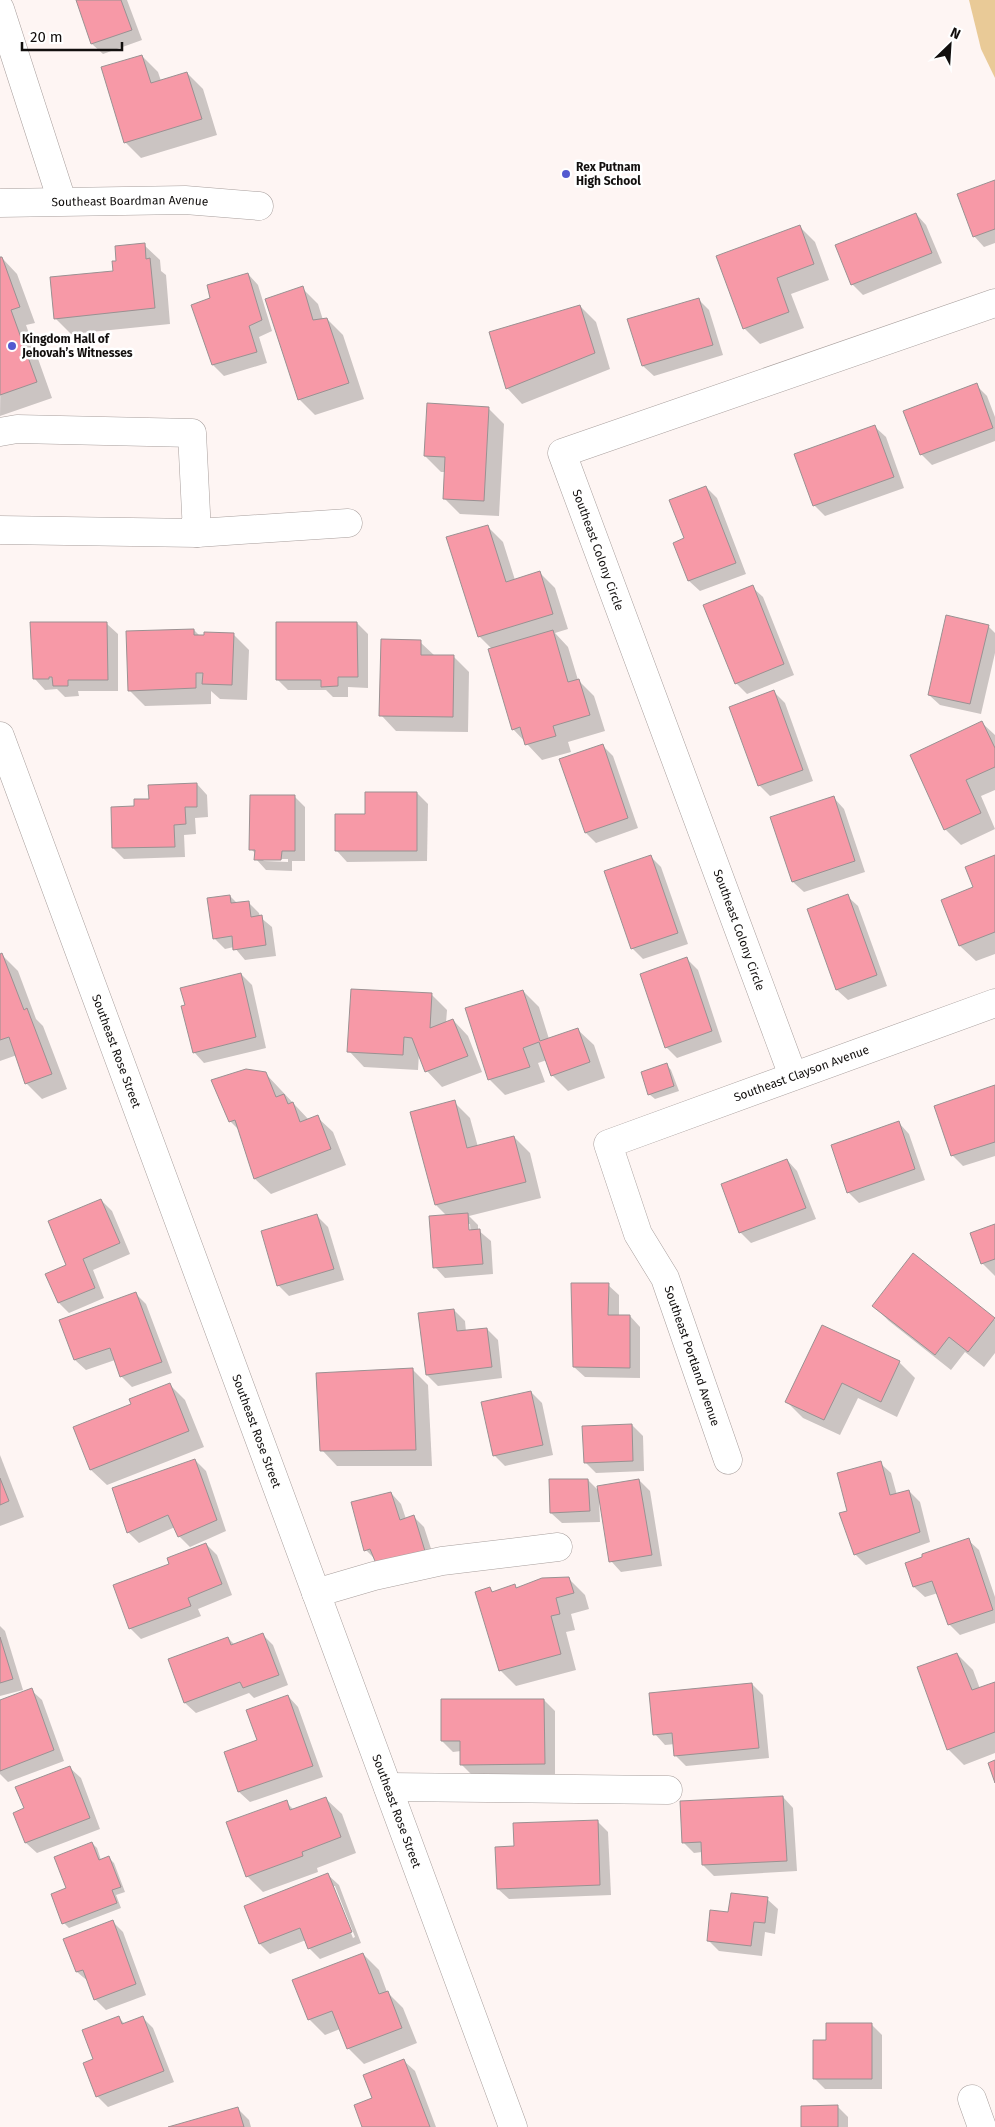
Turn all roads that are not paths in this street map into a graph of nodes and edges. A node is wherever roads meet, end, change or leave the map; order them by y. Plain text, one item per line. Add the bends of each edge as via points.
1 (0, 8) edge
2 (62, 201) junction
3 (0, 203) edge
4 (258, 206) dead end
5 (995, 303) edge
6 (0, 432) edge
7 (348, 523) dead end
8 (0, 530) edge
9 (197, 533) junction
10 (0, 736) edge
11 (995, 1003) edge
12 (793, 1076) junction
13 (608, 1144) joint
14 (728, 1460) dead end
15 (558, 1547) dead end
16 (316, 1593) junction
17 (388, 1787) junction
18 (668, 1790) dead end
19 (972, 2099) dead end
20 (513, 2127) edge
21 (982, 2127) edge

1 - 2 street
2 - 3 street, Southeast Boardman Avenue
2 - 4 street, Southeast Boardman Avenue via 185,200
5 - 12 street, Southeast Colony Circle via 562,453
6 - 9 street via 17,429 192,433
7 - 9 street
8 - 9 street
10 - 16 street, Southeast Rose Street
11 - 12 street, Southeast Clayson Avenue
12 - 13 street, Southeast Clayson Avenue
13 - 14 street, Southeast Portland Avenue via 638,1234 665,1278
15 - 16 street via 442,1561
16 - 17 street, Southeast Rose Street
17 - 18 street
17 - 20 street, Southeast Rose Street
19 - 21 street

